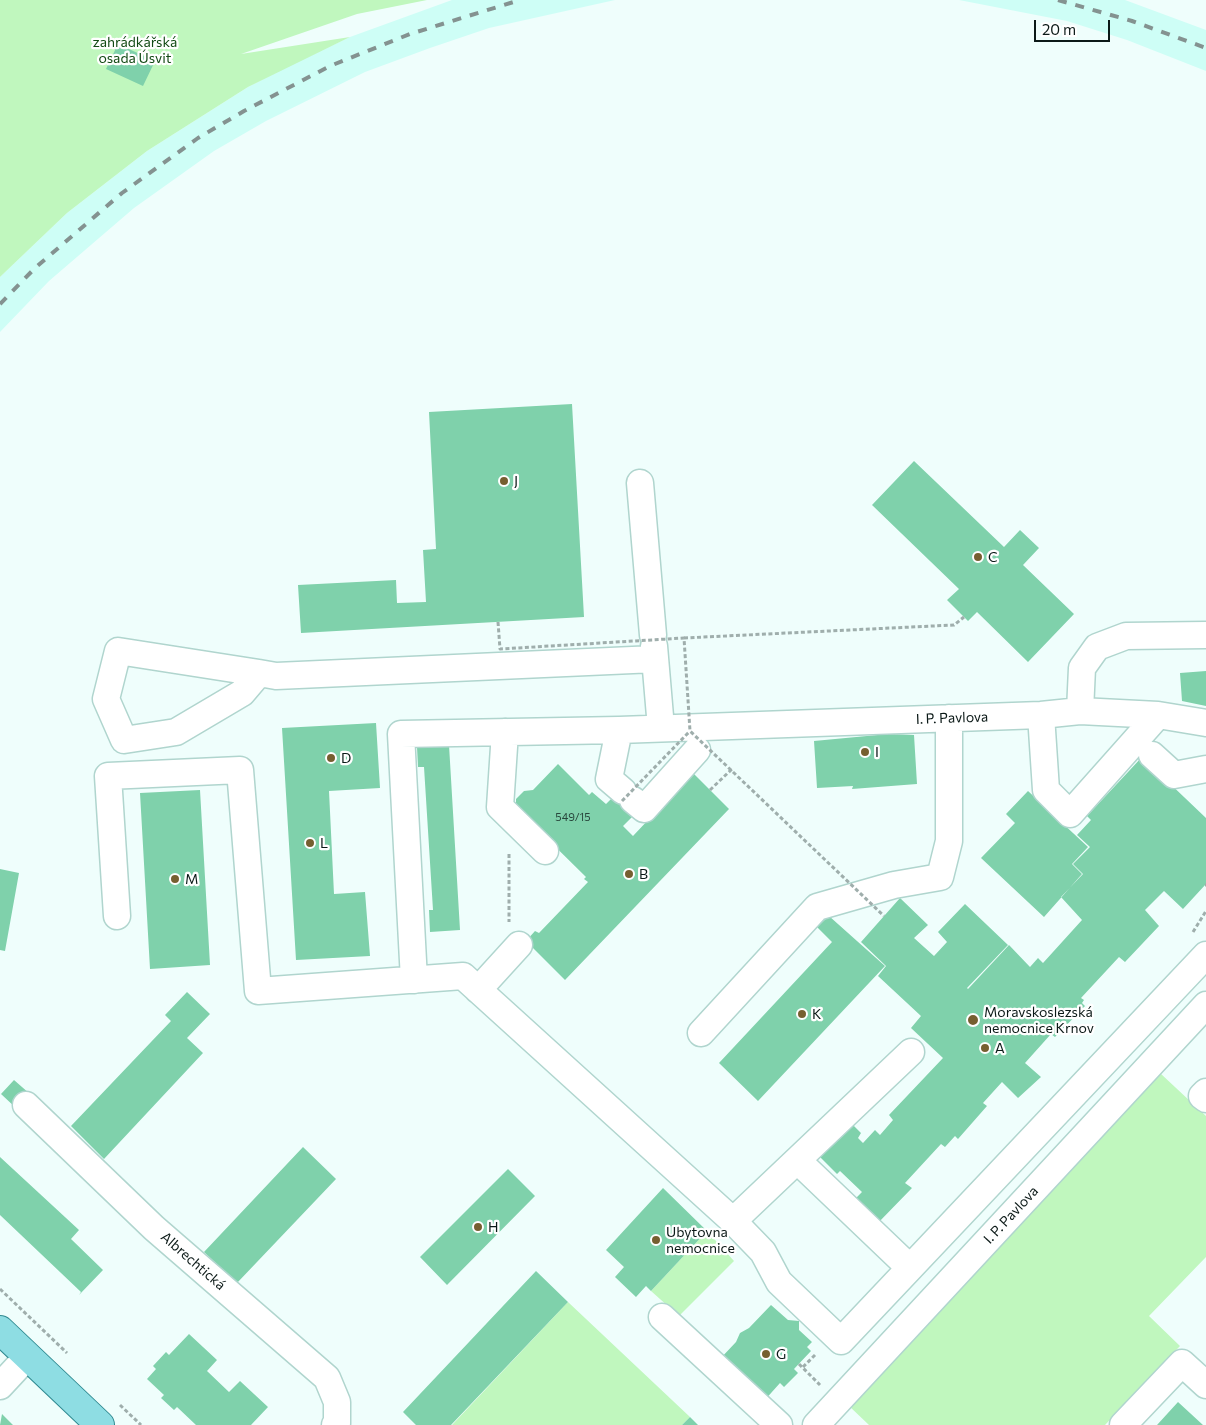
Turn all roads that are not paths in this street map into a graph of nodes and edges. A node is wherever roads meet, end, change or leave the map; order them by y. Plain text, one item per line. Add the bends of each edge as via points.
1 (640, 483) dead end
2 (1206, 634) edge
3 (654, 647) junction
4 (260, 673) junction
5 (1080, 711) junction
6 (1041, 715) junction
7 (1158, 715) junction
8 (949, 718) junction
9 (1206, 723) edge
10 (661, 728) junction
11 (618, 730) junction
12 (505, 732) junction
13 (701, 734) junction
14 (1152, 755) dead end
15 (1206, 769) edge
16 (545, 851) dead end
17 (117, 916) dead end
18 (514, 951) road end
19 (1206, 955) edge
20 (414, 980) junction
21 (478, 990) junction
22 (1206, 1005) edge
23 (701, 1033) dead end
24 (911, 1052) dead end
25 (1206, 1092) edge
26 (1206, 1100) edge
27 (26, 1105) dead end
28 (798, 1161) junction
29 (733, 1220) junction
30 (910, 1268) junction
31 (662, 1317) dead end
32 (0, 1330) edge
33 (28, 1357) junction
34 (1206, 1385) edge
35 (0, 1386) edge
36 (100, 1425) edge
37 (335, 1425) edge
38 (779, 1425) edge
39 (816, 1425) edge
40 (1123, 1425) edge

1 - 3 street
2 - 5 street via 1126,636 1097,647 1082,668
3 - 4 street via 276,676
3 - 10 street
4 - 4 street via 118,651 106,700 124,740 176,732 242,693
5 - 6 street, I. P. Pavlova
5 - 7 street, I. P. Pavlova
6 - 7 street via 1046,790 1070,814
6 - 8 street, I. P. Pavlova
7 - 9 street, I. P. Pavlova
8 - 13 street, I. P. Pavlova
8 - 23 street via 948,841 940,878 894,886 817,907
10 - 11 street, I. P. Pavlova
10 - 13 street, I. P. Pavlova
11 - 12 street, I. P. Pavlova
11 - 13 street via 609,779 626,797 644,809
12 - 16 street via 500,807
12 - 20 street, I. P. Pavlova via 401,734
14 - 15 street via 1174,775
17 - 20 street via 108,776 240,770 258,990
18 - 21 street
19 - 30 street
20 - 21 street via 463,976
21 - 29 street
22 - 39 street, I. P. Pavlova
24 - 28 street
25 - 26 street via 1202,1096
27 - 37 street, Albrechtická via 154,1228 327,1378 337,1402
28 - 29 street
28 - 30 street
29 - 30 street via 763,1252 778,1282 841,1340
31 - 38 street
32 - 33 main road
33 - 35 street
33 - 36 main road
34 - 40 street via 1182,1363

